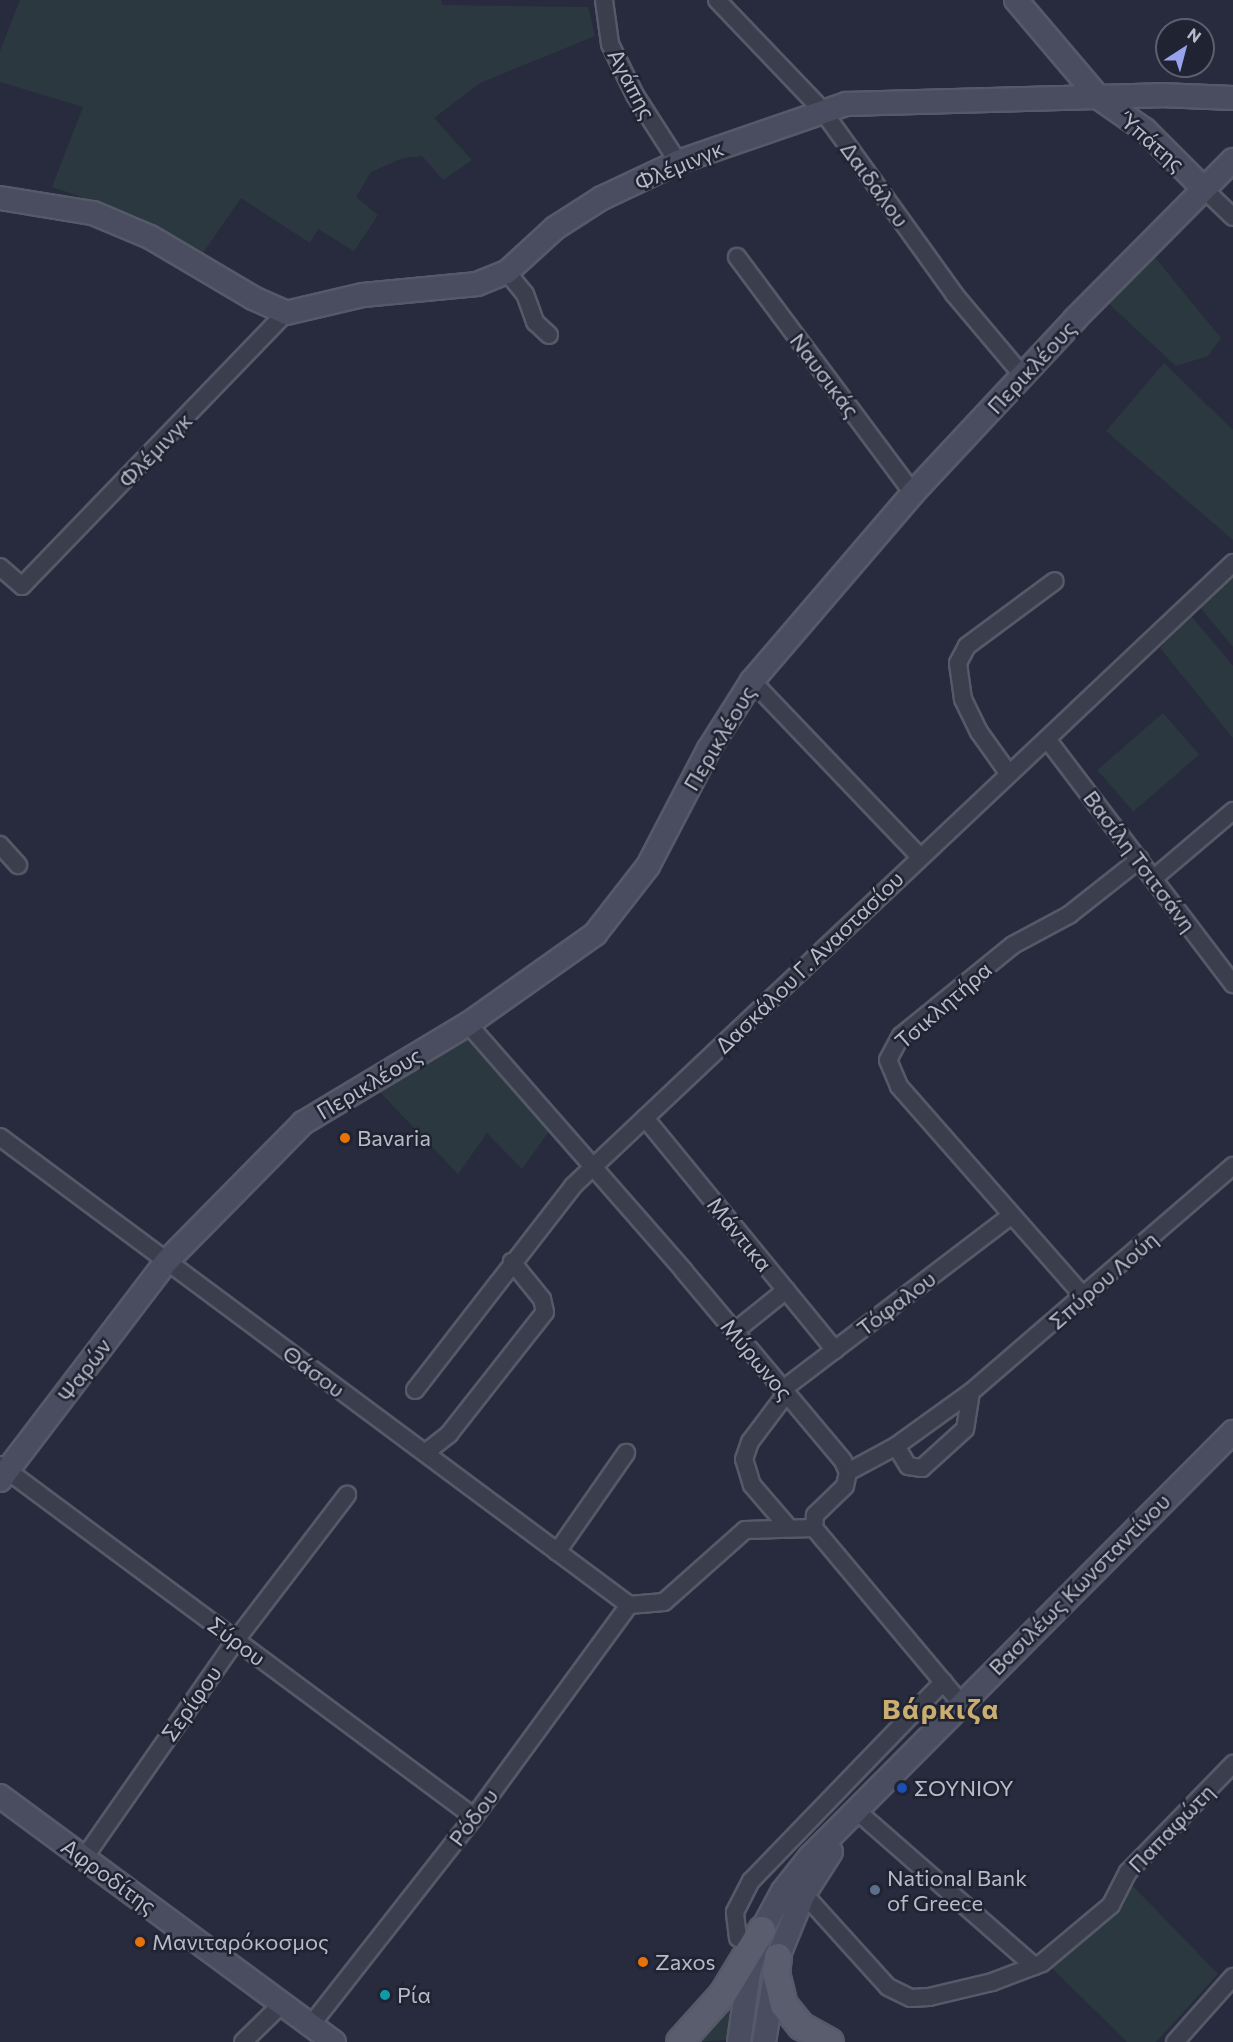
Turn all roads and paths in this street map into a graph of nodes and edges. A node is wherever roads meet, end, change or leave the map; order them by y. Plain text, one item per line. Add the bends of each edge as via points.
1 (604, 0) edge
2 (717, 0) edge
3 (1016, 0) edge
4 (1160, 95) junction
5 (1099, 98) junction
6 (1233, 98) edge
7 (822, 110) junction
8 (1144, 130) junction
9 (1233, 160) edge
10 (678, 162) junction
11 (1204, 189) junction
12 (0, 198) edge
13 (1233, 217) edge
14 (737, 257) dead end
15 (507, 272) junction
16 (286, 313) junction
17 (549, 335) dead end
18 (1023, 376) junction
19 (913, 493) junction
20 (1233, 563) edge
21 (0, 567) edge
22 (1055, 581) dead end
23 (752, 681) junction
24 (1047, 739) junction
25 (1009, 774) junction
26 (1233, 811) edge
27 (0, 845) edge
28 (920, 857) junction
29 (1140, 859) junction
30 (18, 865) dead end
31 (1154, 878) junction
32 (1232, 982) edge
33 (468, 1024) junction
34 (645, 1118) junction
35 (0, 1137) edge
36 (1233, 1166) edge
37 (593, 1167) junction
38 (1010, 1216) junction
39 (167, 1261) junction
40 (512, 1262) junction
41 (786, 1290) junction
42 (1084, 1298) junction
43 (734, 1332) junction
44 (835, 1350) junction
45 (415, 1389) dead end
46 (784, 1392) junction
47 (971, 1392) junction
48 (1233, 1432) edge
49 (896, 1446) junction
50 (424, 1453) junction
51 (626, 1453) dead end
52 (2, 1472) edge
53 (848, 1472) junction
54 (347, 1495) dead end
55 (789, 1528) junction
56 (814, 1528) junction
57 (557, 1552) junction
58 (628, 1605) junction
59 (236, 1640) junction
60 (943, 1682) junction
61 (960, 1702) junction
62 (1231, 1771) edge
63 (0, 1796) edge
64 (856, 1815) junction
65 (474, 1817) junction
66 (84, 1858) junction
67 (804, 1894) junction
68 (762, 1930) junction
69 (738, 1938) dead end
70 (778, 1956) junction
71 (1034, 1966) junction
72 (1233, 1977) edge
73 (282, 2004) junction
74 (311, 2025) junction
75 (243, 2042) edge
76 (334, 2042) edge
77 (680, 2042) edge
78 (739, 2042) edge
79 (764, 2042) edge
80 (830, 2042) edge
81 (1175, 2042) edge

1 - 10 street, Αγάπης via 610,45 635,95
2 - 7 street, Δαιδάλου
3 - 5 street, Ύπάτης
4 - 5 street
4 - 6 street
4 - 8 street
5 - 7 street, Φλέμινγκ via 846,104
5 - 8 street, Ύπάτης
7 - 10 street, Φλέμινγκ
7 - 18 street, Δαιδάλου via 954,294
8 - 11 street, Ύπάτης
9 - 11 street, Περικλέους
10 - 15 street, Φλέμινγκ via 602,198 565,222
11 - 13 street
11 - 18 street, Περικλέους
12 - 16 street via 93,213 150,237 253,298
14 - 19 street, Ναυσικάς
15 - 16 street, Φλέμινγκ via 477,284 363,295
15 - 17 street via 525,294 535,322
16 - 21 street, Φλέμινγκ via 22,586
18 - 19 street, Περικλέους
19 - 23 street, Περικλέους
20 - 24 street, Δασκάλου Γ. Αναστασίου
22 - 25 street via 967,646 958,663 963,699 979,732
23 - 28 street
23 - 33 street, Περικλέους via 709,748 648,866 623,903 595,934
24 - 25 street, Δασκάλου Γ. Αναστασίου
24 - 29 street, Βασίλη Τσιτσάνη
25 - 28 street, Δασκάλου Γ. Αναστασίου
26 - 31 street
27 - 30 street
28 - 34 street, Δασκάλου Γ. Αναστασίου
29 - 31 street, Βασίλη Τσιτσάνη
29 - 38 street, Τσικλητήρα via 1069,915 1013,945 901,1036 890,1052 889,1069 899,1086
31 - 32 street, Βασίλη Τσιτσάνη
33 - 37 street, Μύρωνος
33 - 39 street, Περικλέους via 303,1123
34 - 37 street, Δασκάλου Γ. Αναστασίου
34 - 41 street, Μάντικα
35 - 39 street, Θάσου
36 - 42 street, Σπύρου Λούη
37 - 40 street, Δασκάλου Γ. Αναστασίου via 553,1207
37 - 43 street, Μύρωνος
38 - 42 street, Τσικλητήρα
38 - 44 street, Τόφαλου
39 - 50 street, Θάσου
39 - 52 street, Ψαρών
40 - 45 street, Δασκάλου Γ. Αναστασίου
40 - 50 street via 542,1299 545,1311 449,1434
41 - 43 street
41 - 44 street, Μάντικα
42 - 47 street, Σπύρου Λούη
43 - 46 street, Μύρωνος
44 - 46 street, Τόφαλου
46 - 53 street, Μύρωνος
46 - 55 street, Τόφαλου via 750,1442 744,1459 752,1485
47 - 49 street, Σπύρου Λούη
47 - 49 street via 965,1429 922,1468 908,1466
48 - 61 street, Βασιλέως Κωνσταντίνου
49 - 53 street, Σπύρου Λούη
50 - 57 street, Θάσου
51 - 57 street
52 - 59 street, Σύρου
53 - 56 street via 845,1486 815,1515
54 - 59 street, Σερίφου
55 - 56 street
55 - 58 street via 745,1530 664,1602
56 - 60 street
57 - 58 street, Θάσου
58 - 65 street, Ρόδου
59 - 65 street, Σύρου
59 - 66 street, Σερίφου
60 - 61 street
60 - 69 street via 751,1881 735,1912
61 - 64 street, Βασιλέως Κωνσταντίνου
62 - 71 street, Παπαφώτη via 1128,1872 1111,1905
63 - 66 street, Αφροδίτης
64 - 67 street, Βασιλέως Κωνσταντίνου
64 - 68 street, Βασιλέως Κωνσταντίνου via 810,1857 783,1892
64 - 71 street
65 - 74 street, Ρόδου
66 - 73 street, Αφροδίτης
67 - 70 street, Βασιλέως Κωνσταντίνου
67 - 71 street, Παπαφώτη via 888,1987 911,1998 992,1983
68 - 77 main road via 723,1994
68 - 78 street, Βασιλέως Κωνσταντίνου via 749,1972
70 - 79 street, Βασιλέως Κωνσταντίνου
70 - 80 main road via 777,1982 784,2005 801,2026
72 - 81 street
73 - 74 street, Αφροδίτης
73 - 75 street
74 - 76 street, Αφροδίτης

